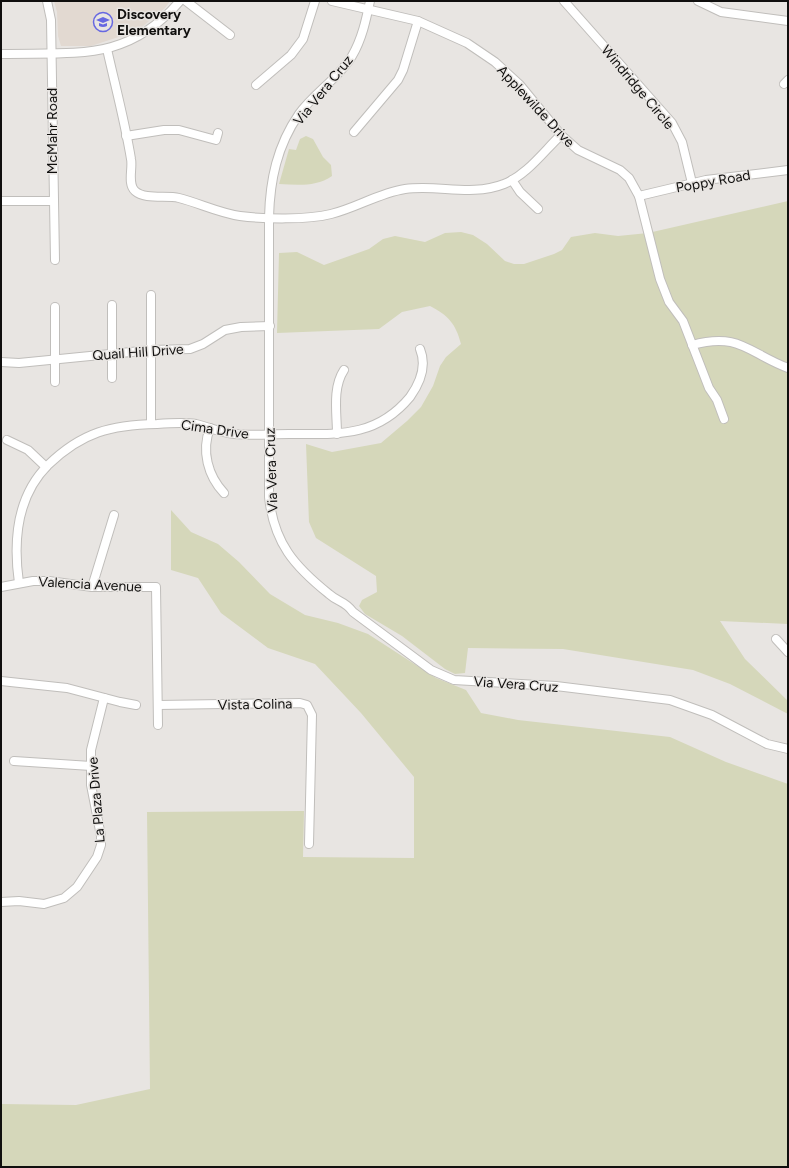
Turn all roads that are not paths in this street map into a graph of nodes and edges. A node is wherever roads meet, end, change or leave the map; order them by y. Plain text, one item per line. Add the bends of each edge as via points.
1 (47, 1) edge
2 (180, 1) edge
3 (186, 1) edge
4 (315, 1) edge
5 (332, 1) edge
6 (564, 1) edge
7 (698, 1) edge
8 (369, 5) edge
9 (418, 21) junction
10 (788, 21) edge
11 (230, 35) dead end
12 (107, 49) junction
13 (52, 53) junction
14 (1, 54) edge
15 (256, 85) dead end
16 (354, 132) dead end
17 (218, 133) dead end
18 (561, 135) junction
19 (126, 136) junction
20 (788, 170) edge
21 (512, 180) junction
22 (692, 183) junction
23 (639, 196) junction
24 (1, 201) edge
25 (53, 201) junction
26 (538, 209) dead end
27 (269, 217) junction
28 (55, 260) dead end
29 (151, 295) dead end
30 (112, 304) dead end
31 (55, 307) dead end
32 (270, 326) junction
33 (692, 345) junction
34 (420, 349) dead end
35 (150, 350) junction
36 (112, 354) junction
37 (55, 359) junction
38 (1, 362) edge
39 (788, 368) edge
40 (344, 370) dead end
41 (112, 378) dead end
42 (55, 382) dead end
43 (724, 419) dead end
44 (151, 424) junction
45 (210, 428) junction
46 (269, 434) junction
47 (337, 434) junction
48 (7, 440) dead end
49 (46, 467) junction
50 (224, 493) dead end
51 (114, 515) dead end
52 (19, 583) junction
53 (1, 587) edge
54 (92, 587) junction
55 (776, 639) dead end
56 (788, 652) edge
57 (1, 681) edge
58 (104, 698) junction
59 (136, 705) dead end
60 (158, 705) junction
61 (158, 725) dead end
62 (788, 749) edge
63 (14, 761) dead end
64 (91, 766) junction
65 (310, 844) dead end
66 (1, 902) edge

1 - 13 street, McMahr Road via 51,20
2 - 12 street via 150,30 120,46
3 - 11 street
4 - 15 street via 303,39 291,55
5 - 8 street, Applewilde Drive
6 - 22 street, Windridge Circle via 672,123 682,142
7 - 10 street via 721,12
8 - 9 street, Applewilde Drive
8 - 27 street, Via Vera Cruz via 361,36 352,57 299,114 285,140 272,175
9 - 16 street via 398,80
9 - 18 street, Applewilde Drive via 467,43 495,62 520,85
12 - 13 street
12 - 19 street
13 - 14 street
13 - 25 street, McMahr Road
17 - 19 street via 216,140 179,130
18 - 21 street
18 - 23 street, Applewilde Drive via 578,150 620,170 629,178
19 - 27 street via 131,160 131,185 141,194 177,198 240,216
20 - 22 street, Poppy Road
21 - 26 street via 520,192
21 - 27 street via 487,189 464,191 404,189 330,214 311,217
22 - 23 street, Poppy Road
23 - 33 street, Applewilde Drive via 660,279 670,302 683,321
24 - 25 street
25 - 28 street, McMahr Road
27 - 32 street, Via Vera Cruz
29 - 35 street
30 - 36 street
31 - 37 street
32 - 35 street, Quail Hill Drive via 225,330 190,349
32 - 46 street, Via Vera Cruz
33 - 39 street via 708,340 738,343
33 - 43 street, Applewilde Drive
34 - 47 street, Cima Drive via 424,366 421,376 402,407 380,423 355,432
35 - 36 street, Quail Hill Drive
35 - 44 street
36 - 37 street, Quail Hill Drive
36 - 41 street
37 - 38 street, Quail Hill Drive
37 - 42 street
40 - 47 street via 337,390
44 - 45 street, Cima Drive via 188,423
44 - 49 street, Cima Drive via 125,425 91,434 58,455
45 - 46 street, Cima Drive via 234,434
45 - 50 street via 206,452 209,469
46 - 47 street, Cima Drive
46 - 62 street, Via Vera Cruz via 271,514 279,537 291,558 305,575 333,598 346,603 353,612 431,670 454,680 556,686 670,700 712,715 767,744
48 - 49 street via 28,450
49 - 52 street, Cima Drive via 31,487 17,525
51 - 54 street
52 - 53 street, Valencia Avenue
52 - 54 street, Valencia Avenue via 49,580
54 - 60 street, Valencia Avenue via 156,587
55 - 56 street
57 - 58 street via 67,688
58 - 59 street
58 - 64 street, La Plaza Drive via 94,736
60 - 61 street
60 - 65 street, Vista Colina via 306,705 312,715
63 - 64 street
64 - 66 street, La Plaza Drive via 91,785 101,836 97,857 77,887 64,898 44,904

